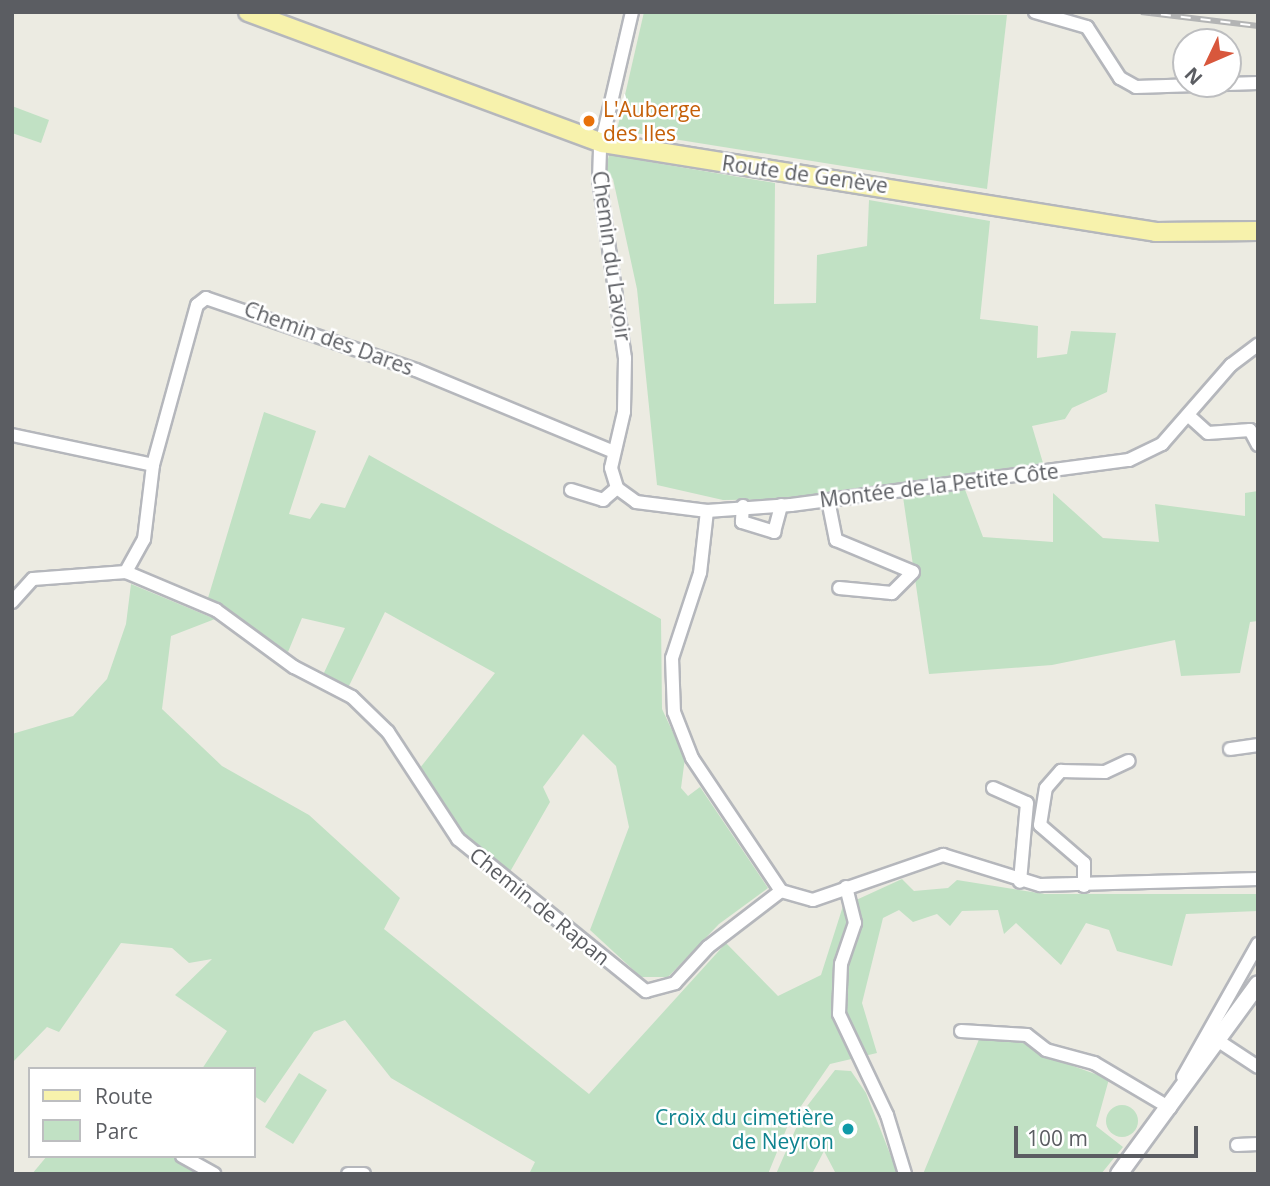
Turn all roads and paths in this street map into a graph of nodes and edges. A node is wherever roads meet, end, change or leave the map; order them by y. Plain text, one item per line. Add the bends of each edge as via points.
1 (248, 12) edge
2 (632, 12) edge
3 (1035, 12) edge
4 (1258, 83) edge
5 (603, 143) junction
6 (1258, 231) edge
7 (1258, 345) edge
8 (1189, 416) junction
9 (12, 435) edge
10 (1258, 445) edge
11 (614, 452) junction
12 (153, 465) junction
13 (617, 488) junction
14 (571, 490) dead end
15 (828, 500) junction
16 (781, 505) junction
17 (743, 506) junction
18 (707, 510) junction
19 (126, 572) junction
20 (839, 588) dead end
21 (12, 602) edge
22 (1258, 745) edge
23 (1230, 749) dead end
24 (1129, 761) dead end
25 (993, 788) dead end
26 (1258, 879) edge
27 (1020, 882) junction
28 (1084, 886) junction
29 (846, 887) junction
30 (781, 891) junction
31 (1258, 944) edge
32 (1258, 984) edge
33 (961, 1031) dead end
34 (1220, 1042) junction
35 (1258, 1067) edge
36 (1170, 1108) junction
37 (1258, 1144) edge
38 (1237, 1145) dead end
39 (186, 1158) edge
40 (214, 1174) edge
41 (348, 1174) edge
42 (364, 1174) edge
43 (905, 1174) edge
44 (1119, 1174) edge

1 - 5 main road, Route de Genève
2 - 5 street, Chemin du Lavoir
3 - 4 street via 1087,27 1121,78 1136,87
5 - 6 main road, Route de Genève via 1156,232
5 - 11 street, Chemin du Lavoir via 599,180 625,358
7 - 8 street, Montée de la Petite Côte via 1231,365
8 - 10 street via 1208,433 1250,430
8 - 15 street, Montée de la Petite Côte via 1162,444 1129,460
9 - 12 street
11 - 12 street, Chemin des Dares via 416,370 206,298 197,305
11 - 13 street
12 - 19 street, Chemin des Dares via 144,539
13 - 14 street via 603,500
13 - 18 street, Montée de la Petite Côte via 636,502
15 - 16 street, Montée de la Petite Côte
15 - 20 street via 836,540 913,572 892,593
16 - 17 street, Montée de la Petite Côte
16 - 17 street via 774,532 741,522
17 - 18 street, Montée de la Petite Côte
18 - 30 street via 700,573 672,658 674,712 692,758
19 - 21 street via 33,579
19 - 30 street, Chemin de Rapan via 189,599 352,697 388,732 457,839 646,991 675,983 708,947
22 - 23 street
24 - 28 street via 1105,772 1061,771 1046,788 1040,825 1084,863
25 - 27 street via 1027,803
26 - 28 street
27 - 28 street
27 - 29 street via 943,855
29 - 30 street via 802,901
29 - 43 street via 855,923 841,964 839,1014 887,1115
31 - 36 street via 1233,979
32 - 34 street
33 - 36 street via 1027,1035
34 - 35 street
34 - 36 street
36 - 44 street
37 - 38 street
39 - 40 street
41 - 42 street

